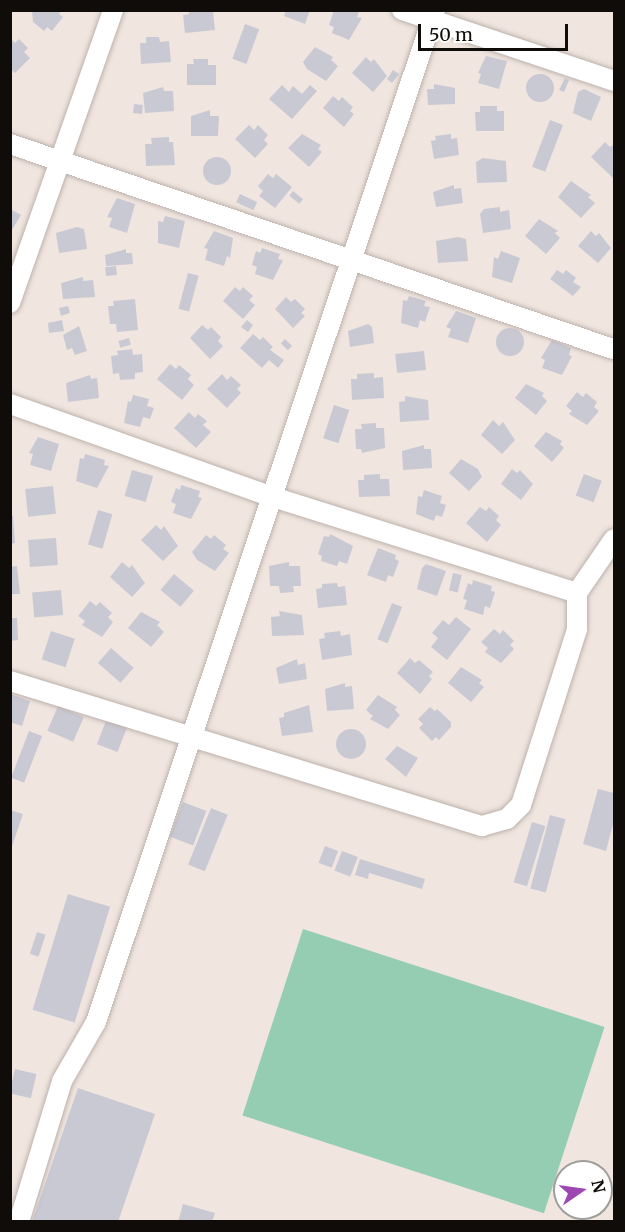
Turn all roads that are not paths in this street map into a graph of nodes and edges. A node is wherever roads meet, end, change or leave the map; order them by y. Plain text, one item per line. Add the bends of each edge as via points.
1 (112, 10) edge
2 (402, 10) edge
3 (433, 15) edge
4 (615, 81) edge
5 (10, 144) edge
6 (58, 161) junction
7 (352, 260) junction
8 (10, 303) edge
9 (614, 350) edge
10 (10, 404) edge
11 (273, 497) junction
12 (615, 539) edge
13 (576, 593) junction
14 (10, 681) edge
15 (192, 736) junction
16 (19, 1221) edge

1 - 6 street
2 - 3 street
3 - 4 street
3 - 7 street
5 - 6 street
6 - 7 street
6 - 8 street
7 - 9 street
7 - 11 street
10 - 11 street
11 - 13 street
11 - 15 street
12 - 13 street
13 - 15 street via 577,629 521,805 507,819 482,826
14 - 15 street
15 - 16 street via 96,1022 62,1081

